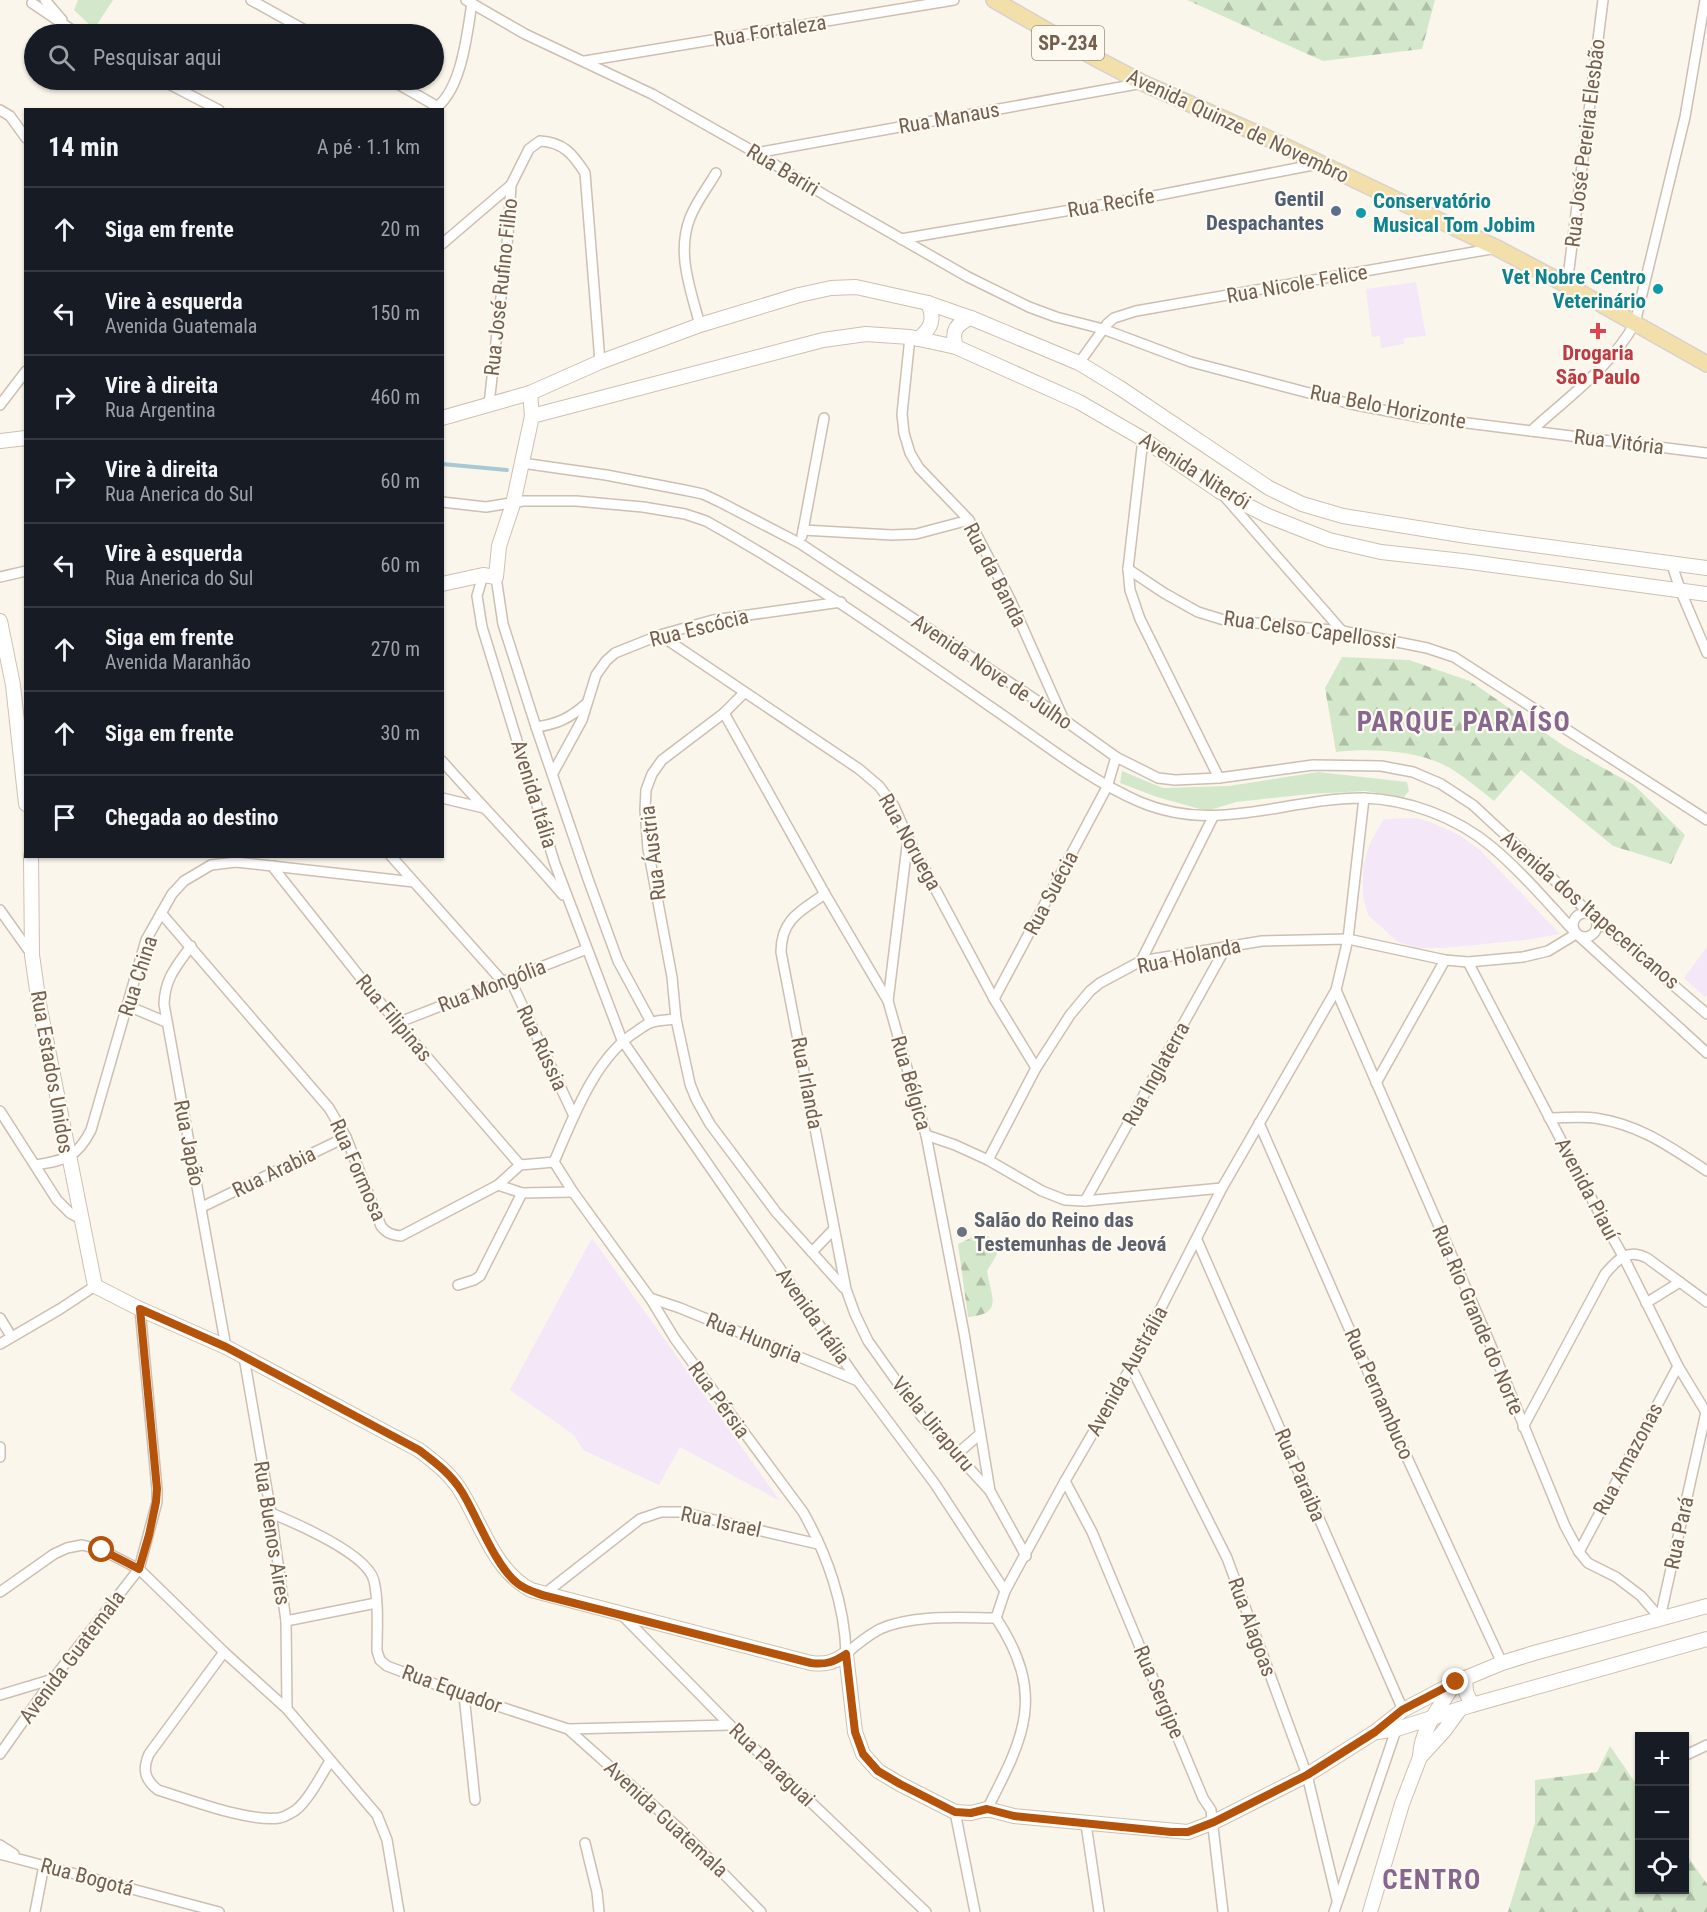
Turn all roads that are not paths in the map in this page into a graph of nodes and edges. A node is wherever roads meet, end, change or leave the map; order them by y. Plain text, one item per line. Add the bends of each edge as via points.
1 (45, 0) edge
2 (251, 0) edge
3 (954, 0) edge
4 (994, 0) edge
5 (1603, 0) edge
6 (1705, 0) edge
7 (32, 1) edge
8 (469, 2) edge
9 (62, 24) edge
10 (65, 24) edge
11 (294, 24) edge
12 (585, 61) junction
13 (1143, 83) junction
14 (180, 90) edge
15 (407, 90) edge
16 (215, 108) edge
17 (436, 108) edge
18 (0, 110) edge
19 (24, 135) edge
20 (756, 153) junction
21 (1320, 164) junction
22 (717, 173) dead end
23 (511, 185) junction
24 (901, 239) junction
25 (444, 242) edge
26 (1497, 248) junction
27 (1567, 285) junction
28 (928, 303) junction
29 (971, 318) junction
30 (1635, 323) junction
31 (700, 325) junction
32 (1103, 329) junction
33 (914, 338) junction
34 (956, 347) junction
35 (600, 362) junction
36 (1079, 363) junction
37 (1707, 364) edge
38 (24, 374) edge
39 (530, 393) junction
40 (489, 404) junction
41 (0, 405) edge
42 (532, 416) junction
43 (444, 417) edge
44 (824, 418) dead end
45 (1531, 431) junction
46 (0, 438) edge
47 (24, 438) edge
48 (1143, 439) junction
49 (1707, 453) edge
50 (522, 463) junction
51 (1219, 491) junction
52 (444, 502) edge
53 (513, 504) junction
54 (969, 520) junction
55 (803, 530) junction
56 (1467, 536) junction
57 (801, 544) junction
58 (1463, 561) junction
59 (1672, 565) junction
60 (1707, 568) edge
61 (1128, 569) junction
62 (24, 571) edge
63 (489, 576) junction
64 (0, 577) edge
65 (444, 584) edge
66 (1681, 592) junction
67 (1707, 594) edge
68 (841, 602) junction
69 (0, 621) edge
70 (1342, 631) junction
71 (660, 635) junction
72 (1707, 653) edge
73 (4, 662) edge
74 (19, 684) edge
75 (744, 693) junction
76 (588, 701) junction
77 (724, 713) junction
78 (1064, 720) junction
79 (536, 727) junction
80 (1116, 758) junction
81 (444, 763) edge
82 (24, 770) edge
83 (552, 773) junction
84 (1219, 778) junction
85 (1107, 787) junction
86 (444, 798) edge
87 (1364, 798) junction
88 (1473, 805) joint
89 (484, 808) junction
90 (1213, 817) junction
91 (1707, 820) edge
92 (908, 838) junction
93 (33, 858) edge
94 (393, 858) edge
95 (272, 866) junction
96 (414, 882) junction
97 (825, 894) junction
98 (567, 899) junction
99 (0, 910) edge
100 (161, 913) junction
101 (1594, 917) junction
102 (1576, 933) junction
103 (1348, 939) junction
104 (191, 946) junction
105 (1226, 947) junction
106 (587, 949) junction
107 (32, 956) junction
108 (1445, 960) junction
109 (1141, 961) junction
110 (1468, 962) junction
111 (506, 980) junction
112 (1336, 990) junction
113 (994, 999) junction
114 (888, 1001) junction
115 (128, 1006) junction
116 (1707, 1014) edge
117 (676, 1019) junction
118 (166, 1022) junction
119 (651, 1022) junction
120 (397, 1023) junction
121 (622, 1040) junction
122 (1707, 1053) edge
123 (1036, 1068) junction
124 (1376, 1083) junction
125 (0, 1111) edge
126 (574, 1116) junction
127 (1549, 1118) junction
128 (1259, 1123) junction
129 (926, 1135) junction
130 (346, 1137) junction
131 (68, 1159) junction
132 (988, 1160) junction
133 (554, 1162) junction
134 (36, 1165) junction
135 (520, 1165) junction
136 (1707, 1171) edge
137 (498, 1185) junction
138 (1222, 1188) junction
139 (573, 1192) junction
140 (522, 1193) junction
141 (1085, 1201) junction
142 (202, 1207) junction
143 (81, 1219) junction
144 (834, 1229) junction
145 (1197, 1240) junction
146 (812, 1252) junction
147 (1623, 1256) junction
148 (1680, 1282) junction
149 (95, 1286) junction
150 (458, 1286) dead end
151 (846, 1289) junction
152 (650, 1298) junction
153 (1707, 1302) edge
154 (1646, 1303) junction
155 (140, 1309) junction
156 (0, 1318) edge
157 (11, 1336) junction
158 (0, 1344) edge
159 (226, 1347) junction
160 (244, 1357) junction
161 (1678, 1366) junction
162 (1131, 1367) junction
163 (858, 1381) junction
164 (1706, 1413) edge
165 (1523, 1427) junction
166 (980, 1434) junction
167 (0, 1447) edge
168 (957, 1454) junction
169 (0, 1457) edge
170 (1065, 1481) junction
171 (990, 1491) junction
172 (271, 1513) junction
173 (819, 1544) junction
174 (1579, 1552) junction
175 (1026, 1556) junction
176 (139, 1569) junction
177 (1005, 1591) junction
178 (0, 1592) edge
179 (542, 1595) junction
180 (376, 1603) junction
181 (1707, 1606) edge
182 (622, 1616) junction
183 (996, 1618) junction
184 (1660, 1618) junction
185 (286, 1621) junction
186 (1707, 1639) edge
187 (224, 1652) junction
188 (846, 1654) junction
189 (1502, 1663) junction
190 (53, 1679) junction
191 (1460, 1680) junction
192 (0, 1695) edge
193 (464, 1695) junction
194 (1466, 1707) junction
195 (287, 1709) junction
196 (1402, 1710) junction
197 (1433, 1717) junction
198 (730, 1725) junction
199 (568, 1729) junction
200 (1397, 1729) junction
201 (1375, 1732) junction
202 (1707, 1746) edge
203 (0, 1754) edge
204 (1689, 1754) edge
205 (1420, 1757) junction
206 (330, 1761) junction
207 (1307, 1775) junction
208 (475, 1800) dead end
209 (987, 1809) junction
210 (955, 1812) junction
211 (1214, 1822) junction
212 (1086, 1824) junction
213 (585, 1844) dead end
214 (0, 1845) edge
215 (0, 1854) edge
216 (24, 1860) junction
217 (44, 1865) junction
218 (1337, 1901) junction
219 (35, 1912) edge
220 (219, 1912) edge
221 (399, 1912) edge
222 (599, 1912) edge
223 (761, 1912) edge
224 (926, 1912) edge
225 (975, 1912) edge
226 (1099, 1912) edge
227 (1223, 1912) edge
228 (1334, 1912) edge
229 (1370, 1912) edge

1 - 10 street
2 - 11 street
3 - 12 street, Rua Fortaleza
4 - 13 main road, Avenida Quinze de Novembro / SP-234
5 - 27 street, Rua José Pereira Elesbão
6 - 30 street via 1685,117
7 - 9 street
8 - 12 street, Rua Bariri via 525,34
8 - 17 street via 466,40 457,75
12 - 20 street, Rua Bariri
13 - 20 street, Rua Manaus
13 - 21 main road, Avenida Quinze de Novembro / SP-234
14 - 16 street
15 - 17 street
18 - 19 street via 10,116
20 - 24 street, Rua Bariri
21 - 24 street, Rua Recife
21 - 26 main road, Avenida Quinze de Novembro / SP-234
22 - 31 street via 690,217 685,241 686,269
23 - 25 street
23 - 35 street, Rua José Rufino Filho via 530,149 540,141 552,141 565,148 585,173
23 - 40 street, Rua José Rufino Filho
24 - 32 street, Rua Bariri via 1014,301
26 - 27 main road, Avenida Quinze de Novembro / SP-234
26 - 32 street, Rua Nicole Felice via 1136,311 1114,318
27 - 30 main road, Avenida Quinze de Novembro / SP-234
28 - 29 main road, Avenida Niterói
28 - 31 main road, Avenida Niterói via 856,287 831,288
28 - 33 main road via 932,322 927,332
29 - 34 main road via 955,328
29 - 36 main road, Avenida Niterói
30 - 37 main road, Avenida Quinze de Novembro / SP-234
30 - 45 street via 1613,356
31 - 35 main road, Avenida Niterói
32 - 36 street
32 - 45 street, Rua Belo Horizonte via 1191,362 1351,404
33 - 34 main road, Avenida Niterói
33 - 42 main road, Avenida Niterói via 866,334 823,340
33 - 54 street, Rua da Banda via 902,414 910,453 919,468
34 - 48 main road, Avenida Niterói via 1079,402
35 - 39 main road, Avenida Niterói
36 - 56 main road, Avenida Niterói via 1269,488 1302,504 1343,516
38 - 41 street
39 - 40 main road, Avenida Niterói
39 - 42 main road, Avenida Itália
40 - 43 main road, Avenida Niterói
42 - 50 main road, Avenida Itália
44 - 55 street
45 - 49 street, Rua Vitória
46 - 47 main road
48 - 51 main road, Avenida Niterói
48 - 61 street
50 - 53 main road, Avenida Itália
50 - 57 street, Avenida Nove de Julho via 703,494
51 - 58 main road, Avenida Niterói via 1329,540 1381,552
51 - 70 street
52 - 53 street, Avenida Nove de Julho via 486,507
53 - 63 main road, Avenida Itália
53 - 68 street, Avenida Nove de Julho via 576,501 685,514 728,533
54 - 55 street via 908,535
54 - 78 street, Rua da Banda via 1010,599
55 - 57 street
56 - 58 main road
56 - 59 main road, Avenida Niterói
57 - 78 street, Avenida Nove de Julho
58 - 66 main road, Avenida Niterói
59 - 60 main road, Avenida Niterói
59 - 66 street
61 - 70 street, Rua Celso Capellossi via 1198,612 1224,620
61 - 84 street via 1137,612
62 - 64 street
63 - 65 main road
63 - 79 street, Avenida Itália
63 - 98 street, Avenida Itália via 477,596 482,627
66 - 67 main road, Avenida Niterói
66 - 72 street
68 - 71 street, Rua Escócia via 713,620
68 - 85 street, Avenida Nove de Julho
69 - 73 main road
70 - 91 street, Rua Celso Capellossi via 1454,657
71 - 75 street, Rua Noruega
71 - 76 street, Rua Escócia via 615,653 606,661 596,675
73 - 74 main road
74 - 82 main road
75 - 77 street, Rua Áustria
75 - 92 street, Rua Noruega via 871,777 894,806
76 - 79 street via 564,721
76 - 83 street, Rua Escócia via 582,720
77 - 97 street, Rua Bélgica
77 - 117 street, Rua Áustria via 662,760 646,790 648,849
78 - 80 street, Avenida Nove de Julho
79 - 83 street, Avenida Itália
80 - 84 street, Avenida Nove de Julho via 1158,778
80 - 85 street, Rua Suécia
81 - 89 street
83 - 119 street, Avenida Itália via 618,961
84 - 88 street, Avenida Nove de Julho via 1313,765 1382,766 1413,772 1441,784
85 - 90 street, Avenida Nove de Julho via 1163,810
85 - 113 street, Rua Suécia
86 - 89 street
87 - 90 street, Avenida Nove de Julho
87 - 102 street, Avenida dos Itapecericanos via 1418,808 1457,824 1490,845
87 - 103 street, Avenida Austrália
88 - 101 street, Avenida dos Itapecericanos
89 - 98 street
90 - 109 street
92 - 113 street, Rua Noruega
92 - 114 street
93 - 107 main road, Rua Estados Unidos
94 - 96 street, Rua Rússia
95 - 96 street, Rua China
95 - 100 street, Rua China via 236,862 211,866 184,881
95 - 120 street, Rua Filipinas
96 - 111 street, Rua Rússia
97 - 114 street, Rua Bélgica
97 - 144 street, Rua Irlanda via 792,920 781,936 781,952
98 - 106 street, Avenida Itália
99 - 107 street
100 - 104 street, Rua Formosa
100 - 115 street, Rua China via 146,940
101 - 102 street via 1578,914 1573,921
101 - 102 street via 1596,931 1587,938
101 - 116 street, Avenida dos Itapecericanos
102 - 110 street, Rua Holanda via 1548,951
102 - 122 street, Avenida dos Itapecericanos
103 - 105 street, Rua Holanda via 1262,941
103 - 108 street, Rua Holanda
103 - 112 street, Avenida Austrália
104 - 118 street, Rua Japão via 165,989
104 - 130 street, Rua Formosa via 329,1108
105 - 109 street, Rua Holanda
105 - 141 street, Rua Inglaterra
106 - 111 street, Rua Mongólia
106 - 121 street, Avenida Itália
107 - 131 main road, Rua Estados Unidos
108 - 110 street, Rua Holanda
108 - 124 street
109 - 123 street, Rua Holanda via 1090,991
110 - 127 street, Avenida Piauí
111 - 120 street, Rua Mongólia
111 - 126 street, Rua Rússia
112 - 124 street, Rua Rio Grande do Norte
112 - 128 street, Avenida Austrália
113 - 123 street, Rua Noruega
114 - 129 street, Rua Bélgica
115 - 118 street
115 - 131 street, Rua China via 91,1130 83,1145
117 - 119 street
117 - 146 street, Avenida Itália via 690,1084 702,1110 776,1212
118 - 142 street, Rua Japão
119 - 121 street
120 - 135 street, Rua Filipinas
121 - 126 street
121 - 163 street, Avenida Itália
123 - 132 street, Rua Holanda
124 - 165 street, Rua Rio Grande do Norte
125 - 134 street
126 - 133 street
127 - 136 street via 1593,1118 1621,1123 1652,1135
127 - 147 street, Avenida Piauí
128 - 138 street, Avenida Austrália
128 - 189 street, Rua Pernambuco
129 - 132 street
129 - 166 street, Rua Bélgica
130 - 137 street, Rua Formosa via 381,1226 396,1236
130 - 142 street, Rua Arabia
131 - 134 street
131 - 143 main road, Rua Estados Unidos
132 - 141 street via 1042,1191 1065,1200
133 - 135 street
133 - 139 street, Rua Pérsia
134 - 143 street via 57,1200
135 - 137 street, Rua Formosa
137 - 140 street
138 - 141 street
138 - 145 street, Avenida Austrália
139 - 140 street
139 - 152 street, Rua Pérsia
140 - 150 street via 480,1276
142 - 159 street, Rua Japão
143 - 149 main road, Rua Estados Unidos
144 - 146 street
144 - 151 street, Rua Irlanda
145 - 162 street, Avenida Austrália
145 - 196 street, Rua Paraiba
146 - 151 street, Avenida Itália
147 - 148 street via 1637,1253
147 - 154 street, Avenida Piauí
147 - 165 street via 1605,1274
148 - 153 street
148 - 154 street
149 - 155 main road
149 - 157 street
151 - 168 street, Viela Uirapuru via 868,1341 922,1417
152 - 163 street, Rua Hungria
152 - 173 street, Rua Pérsia via 682,1349 803,1512
154 - 161 street, Avenida Piauí
155 - 159 main road
155 - 176 street, Avenida Guatemala via 157,1489
156 - 157 street
157 - 158 street
159 - 160 main road
160 - 172 street, Rua Buenos Aires
160 - 179 main road via 407,1443 439,1464 461,1491 505,1570 518,1584
161 - 164 street, Avenida Piauí
161 - 174 street, Rua Amazonas
162 - 170 street, Avenida Austrália
162 - 207 street, Rua Alagoas via 1227,1558
163 - 177 street, Avenida Itália via 935,1484
164 - 184 street, Rua Pará
165 - 174 street, Rua Rio Grande do Norte
166 - 168 street
166 - 171 street, Rua Bélgica
167 - 169 street
168 - 171 street, Viela Uirapuru
170 - 175 street, Avenida Austrália
170 - 211 street, Rua Sergipe via 1092,1532
171 - 175 street, Viela Uirapuru
172 - 180 street, Rua Equador via 326,1538 361,1563 374,1578
172 - 185 street, Rua Buenos Aires
173 - 179 street, Rua Israel via 680,1512 662,1512 640,1519
173 - 188 street, Rua Pérsia via 841,1605
174 - 184 street, Rua Rio Grande do Norte via 1588,1563 1641,1596
175 - 177 street, Avenida Austrália
176 - 178 street via 102,1550 82,1545 54,1554
176 - 187 street
176 - 190 street, Avenida Guatemala
177 - 183 street, Avenida Austrália
179 - 182 main road
180 - 185 street
180 - 193 street, Rua Equador via 380,1660
181 - 184 main road
182 - 188 main road via 811,1663 823,1665
182 - 198 street, Rua Paraguai
183 - 188 street via 923,1618 883,1628
183 - 209 street via 1024,1676 1026,1697 1019,1741
184 - 189 main road
185 - 195 street, Rua Buenos Aires
186 - 194 main road
187 - 195 street
187 - 206 street via 149,1754 145,1774 150,1784 158,1790 241,1814 282,1818 304,1802
188 - 210 main road via 855,1732 863,1754 878,1771
189 - 191 main road
190 - 192 street
190 - 203 street, Avenida Guatemala
191 - 194 main road via 1466,1692
191 - 196 main road
191 - 197 main road
193 - 199 street, Rua Equador
193 - 208 street
194 - 197 main road
194 - 205 main road
195 - 206 street
196 - 200 street
196 - 201 main road
197 - 200 main road
197 - 205 main road via 1422,1740
198 - 199 street, Rua Equador
198 - 224 street, Rua Paraguai
199 - 223 street, Avenida Guatemala via 682,1831
200 - 201 main road
200 - 218 street
201 - 207 main road
202 - 204 street
205 - 229 main road
206 - 221 street via 365,1799 383,1828
207 - 211 main road
207 - 218 street, Rua Alagoas
209 - 210 main road
209 - 212 main road
210 - 225 street
211 - 212 main road via 1188,1832
211 - 227 street, Rua Sergipe
212 - 226 street
213 - 222 street
214 - 216 street, Rua Bogotá
215 - 216 street, Rua Bogotá
216 - 217 street, Rua Bogotá
217 - 219 street
217 - 220 street, Rua Bogotá
218 - 228 street

